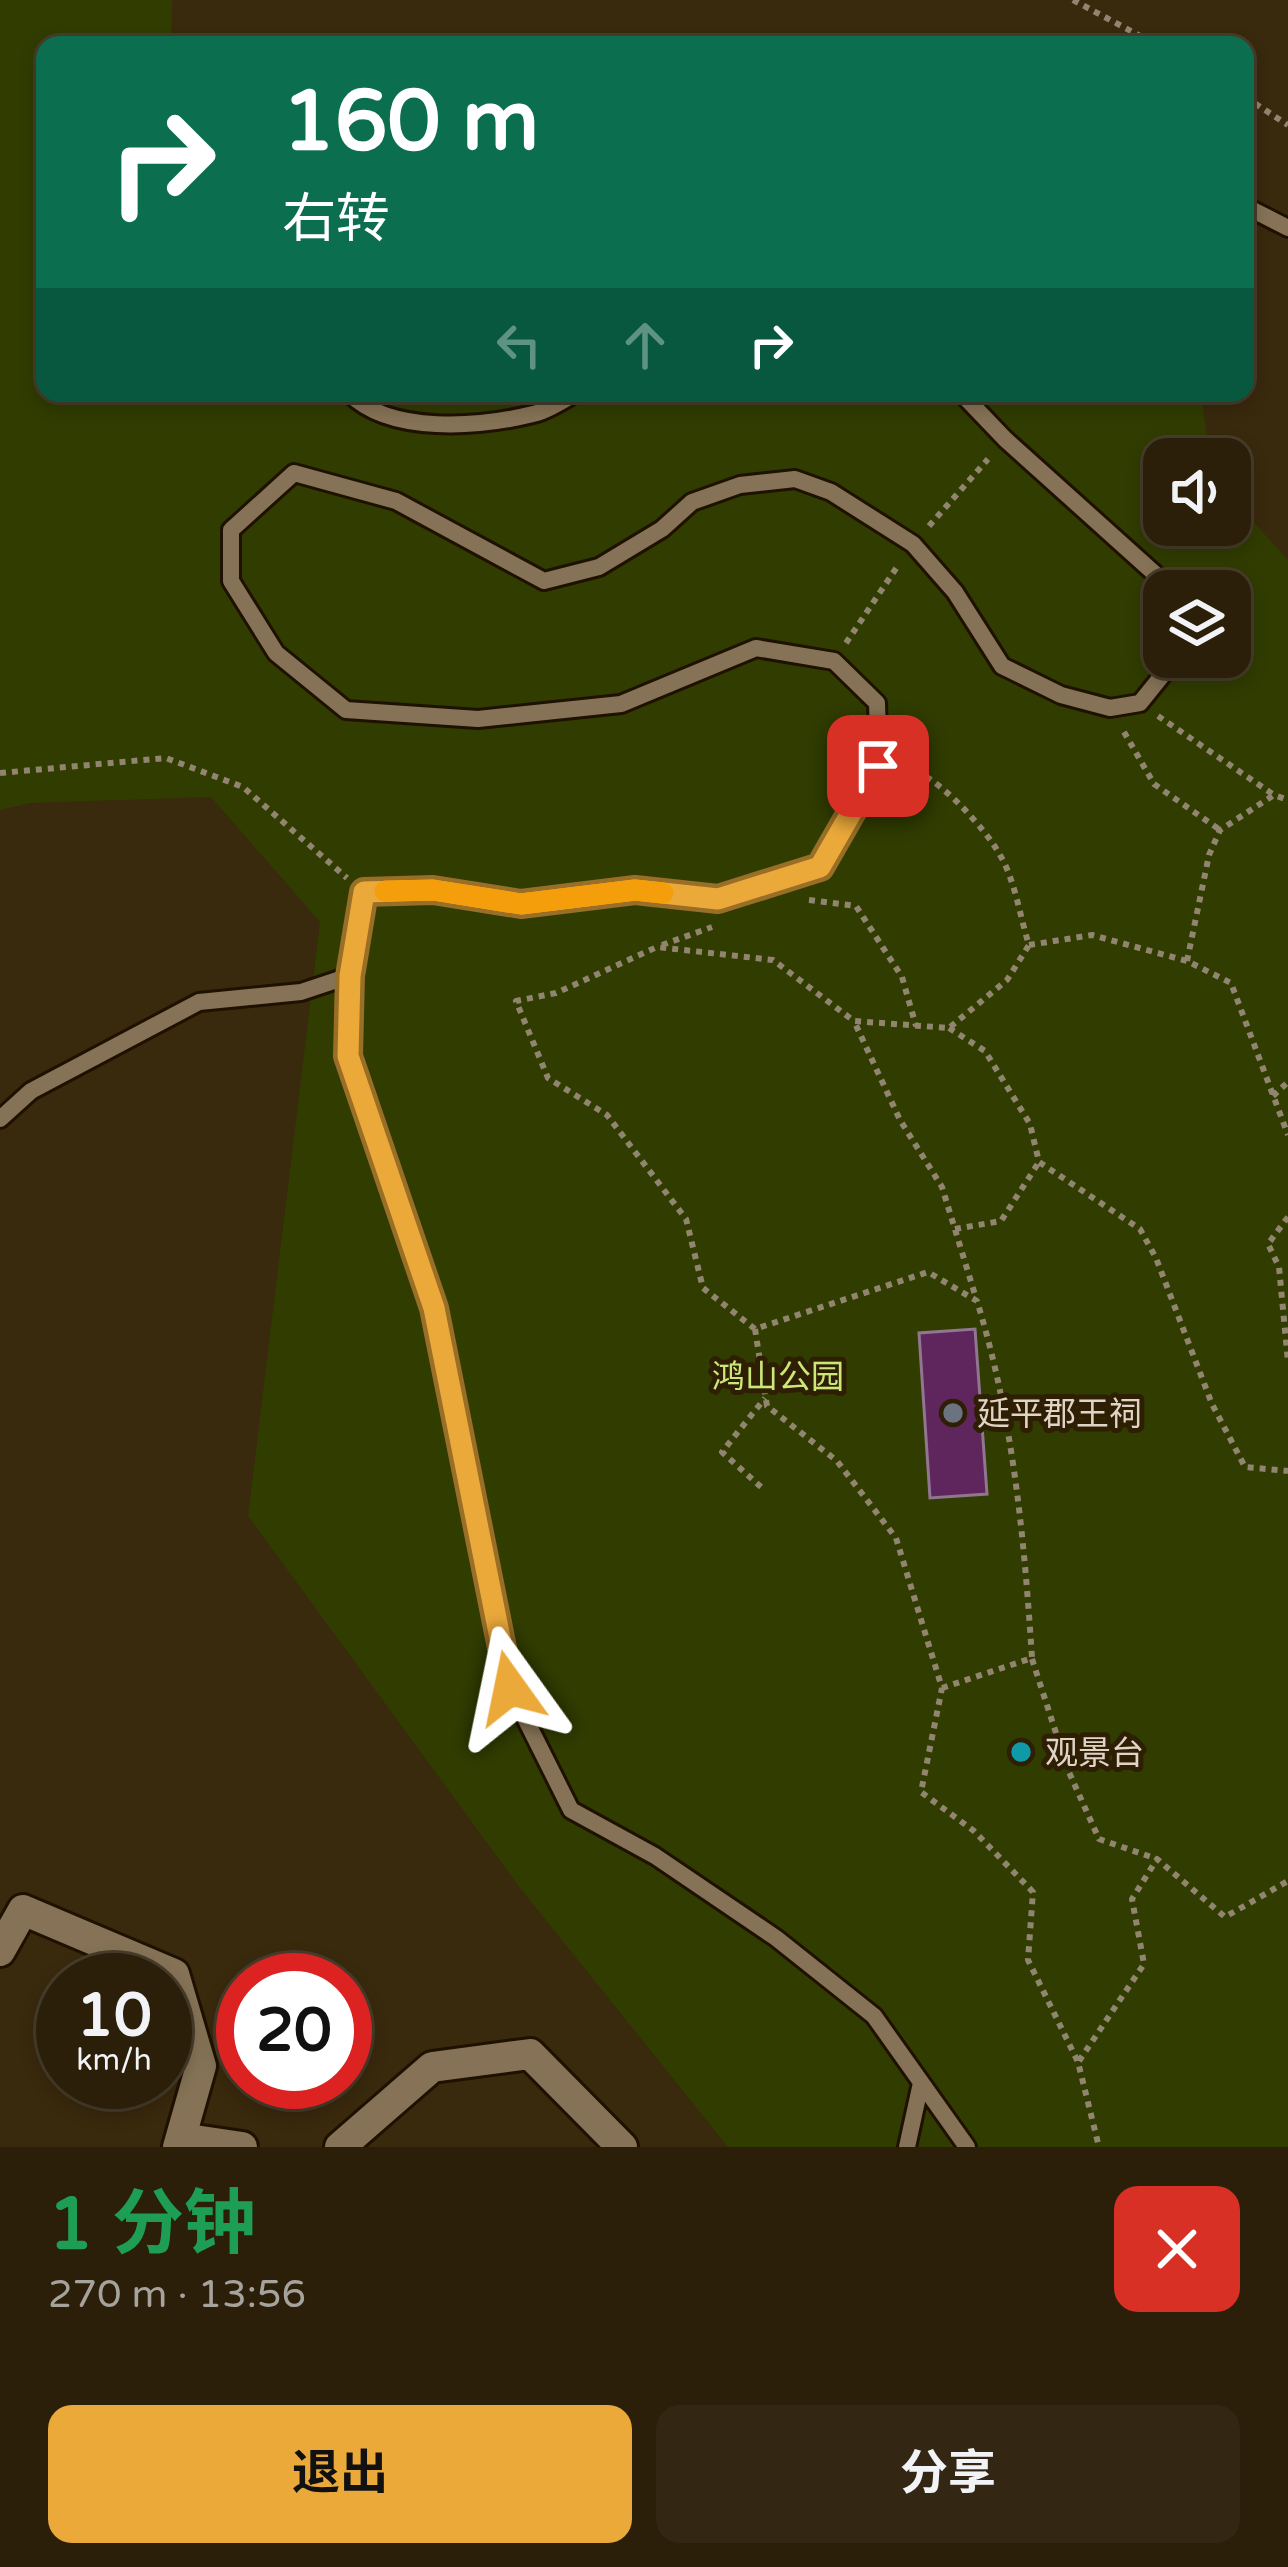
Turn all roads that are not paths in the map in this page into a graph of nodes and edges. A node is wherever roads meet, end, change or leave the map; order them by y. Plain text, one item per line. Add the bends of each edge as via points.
1 (1254, 211) edge
2 (1288, 228) edge
3 (357, 402) edge
4 (559, 402) edge
5 (971, 402) edge
6 (1151, 570) edge
7 (1160, 678) edge
8 (350, 976) junction
9 (0, 1119) edge
10 (0, 1951) edge
11 (921, 2083) junction
12 (179, 2142) edge
13 (242, 2147) edge
14 (340, 2147) edge
15 (622, 2147) edge
16 (907, 2147) edge
17 (967, 2147) edge

1 - 2 lane
3 - 4 lane via 410,420 477,423
5 - 6 lane
7 - 8 lane via 1140,704 1110,709 1002,666 956,592 913,544 795,479 740,485 692,502 599,567 544,580 396,501 294,473 231,530 231,581 276,653 346,710 478,719 621,704 756,648 834,661 877,704 878,766 820,867 718,899 635,890 521,904 433,890 364,892
8 - 9 lane via 301,992 199,1002 32,1091
8 - 11 lane via 348,1056 434,1308 510,1688 571,1810 776,1938 874,2016
10 - 12 street via 23,1910 174,1974 201,2066
11 - 16 lane
11 - 17 lane
12 - 13 street
14 - 15 street via 432,2067 530,2054

